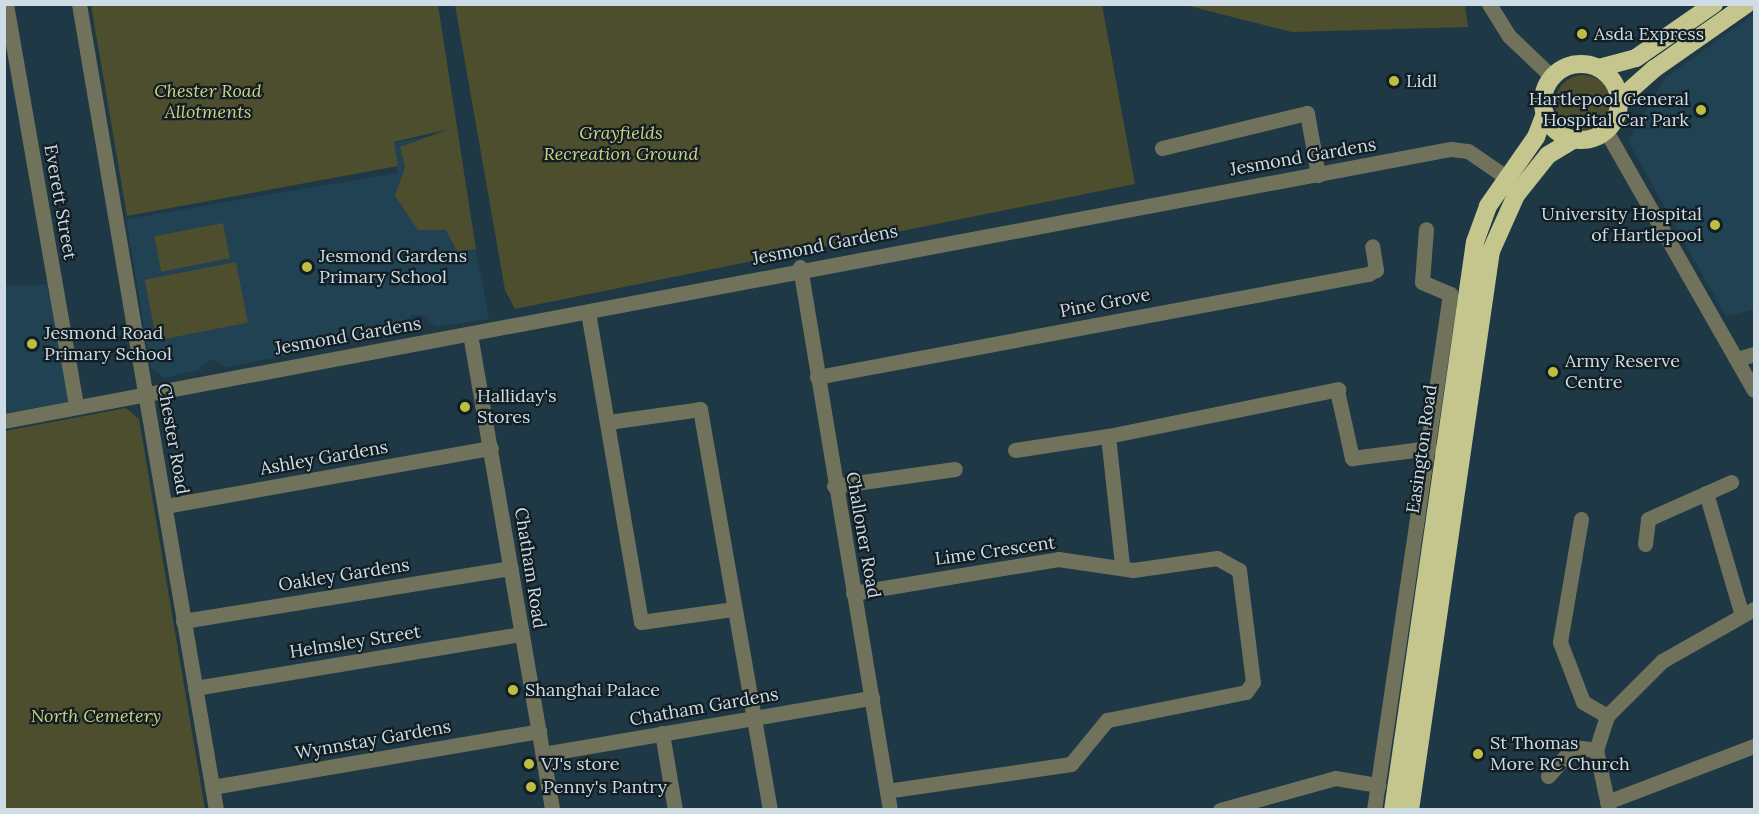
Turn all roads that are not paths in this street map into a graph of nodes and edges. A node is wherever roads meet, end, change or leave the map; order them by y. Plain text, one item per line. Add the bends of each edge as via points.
1 (6, 4) edge
2 (79, 4) edge
3 (1490, 4) edge
4 (1714, 4) edge
5 (1746, 4) edge
6 (1599, 68) junction
7 (1552, 77) junction
8 (1619, 100) junction
9 (1545, 114) junction
10 (1606, 130) junction
11 (1575, 139) junction
12 (1162, 148) dead end
13 (1318, 175) junction
14 (1506, 177) junction
15 (1426, 229) dead end
16 (1372, 246) dead end
17 (800, 267) junction
18 (1466, 301) junction
19 (1484, 304) junction
20 (1448, 306) junction
21 (588, 312) junction
22 (470, 334) junction
23 (1755, 354) edge
24 (1737, 359) junction
25 (817, 377) junction
26 (1755, 390) edge
27 (145, 394) junction
28 (76, 407) junction
29 (1448, 418) junction
30 (4, 421) edge
31 (608, 422) junction
32 (1467, 422) junction
33 (1108, 436) junction
34 (490, 448) junction
35 (1429, 448) junction
36 (1015, 450) dead end
37 (955, 469) dead end
38 (1731, 482) dead end
39 (834, 486) junction
40 (1706, 494) junction
41 (165, 506) junction
42 (1581, 519) dead end
43 (1645, 544) dead end
44 (1122, 565) junction
45 (511, 568) junction
46 (853, 593) junction
47 (734, 609) junction
48 (1748, 612) edge
49 (183, 621) junction
50 (521, 634) junction
51 (195, 688) junction
52 (872, 698) junction
53 (1607, 716) junction
54 (755, 718) junction
55 (539, 731) junction
56 (662, 733) junction
57 (1755, 746) edge
58 (1596, 750) junction
59 (543, 754) junction
60 (1548, 776) dead end
61 (1377, 785) junction
62 (212, 787) junction
63 (887, 791) junction
64 (1608, 806) edge
65 (216, 810) edge
66 (552, 810) edge
67 (675, 810) edge
68 (770, 810) edge
69 (890, 810) edge
70 (1220, 810) edge
71 (1374, 810) edge
72 (1393, 810) edge
73 (1410, 810) edge

1 - 28 street, Everett Street
2 - 27 street, Chester Road
3 - 7 street via 1509,36
4 - 6 highway via 1636,58
5 - 8 highway via 1654,69
6 - 7 highway via 1569,66
6 - 8 highway via 1613,82
7 - 9 highway, Easington Road via 1545,92
8 - 10 highway
9 - 11 highway via 1552,126
9 - 14 highway, Easington Road via 1536,137
10 - 11 highway
10 - 24 street
11 - 19 highway via 1548,154 1502,221
12 - 13 street via 1307,113
13 - 14 street, Jesmond Gardens via 1450,149 1468,151
13 - 17 street, Jesmond Gardens
14 - 18 highway, Easington Road via 1479,227
15 - 20 street via 1422,282 1449,294
16 - 25 street, Pine Grove via 1376,270 1368,274
17 - 21 street, Jesmond Gardens
17 - 25 street, Challoner Road
18 - 19 street
18 - 20 street
18 - 29 highway, Easington Road
19 - 32 highway
20 - 35 street, Easington Road
21 - 22 street, Jesmond Gardens
21 - 31 street
22 - 27 street, Jesmond Gardens
22 - 34 street, Chatham Road
23 - 24 street
24 - 26 street
25 - 39 street, Challoner Road
27 - 28 street, Jesmond Gardens
27 - 41 street, Chester Road
28 - 30 street, Jesmond Gardens
29 - 32 highway
29 - 72 highway, Easington Road
31 - 47 street via 641,622
31 - 47 street via 700,408
32 - 73 highway
33 - 35 street via 1338,392 1354,463
33 - 36 street
33 - 44 street
34 - 41 street, Ashley Gardens
34 - 45 street, Chatham Road
35 - 61 street, Easington Road
37 - 39 street
38 - 40 street
39 - 46 street, Challoner Road
40 - 43 street via 1648,519
40 - 48 street
41 - 49 street, Chester Road
42 - 53 street via 1560,642 1583,702
44 - 46 street, Lime Crescent via 1099,567 1058,558
44 - 63 street, Lime Crescent via 1132,570 1217,558 1239,570 1253,682 1246,692 1107,720 1071,764
45 - 49 street, Oakley Gardens
45 - 50 street, Chatham Road
46 - 52 street, Challoner Road
47 - 54 street
48 - 53 street via 1662,661
49 - 51 street, Chester Road
50 - 51 street, Helmsley Street
50 - 55 street, Chatham Road
51 - 62 street, Chester Road
52 - 54 street, Chatham Gardens
52 - 63 street, Challoner Road
53 - 58 street
54 - 56 street, Chatham Gardens
54 - 68 street
55 - 59 street, Chatham Road
55 - 62 street, Wynnstay Gardens
56 - 59 street, Chatham Gardens
56 - 67 street
57 - 64 street
58 - 60 street via 1573,747
58 - 64 street
59 - 66 street, Chatham Road
61 - 70 street via 1323,781
61 - 71 street, Easington Road
62 - 65 street, Chester Road
63 - 69 street, Challoner Road

